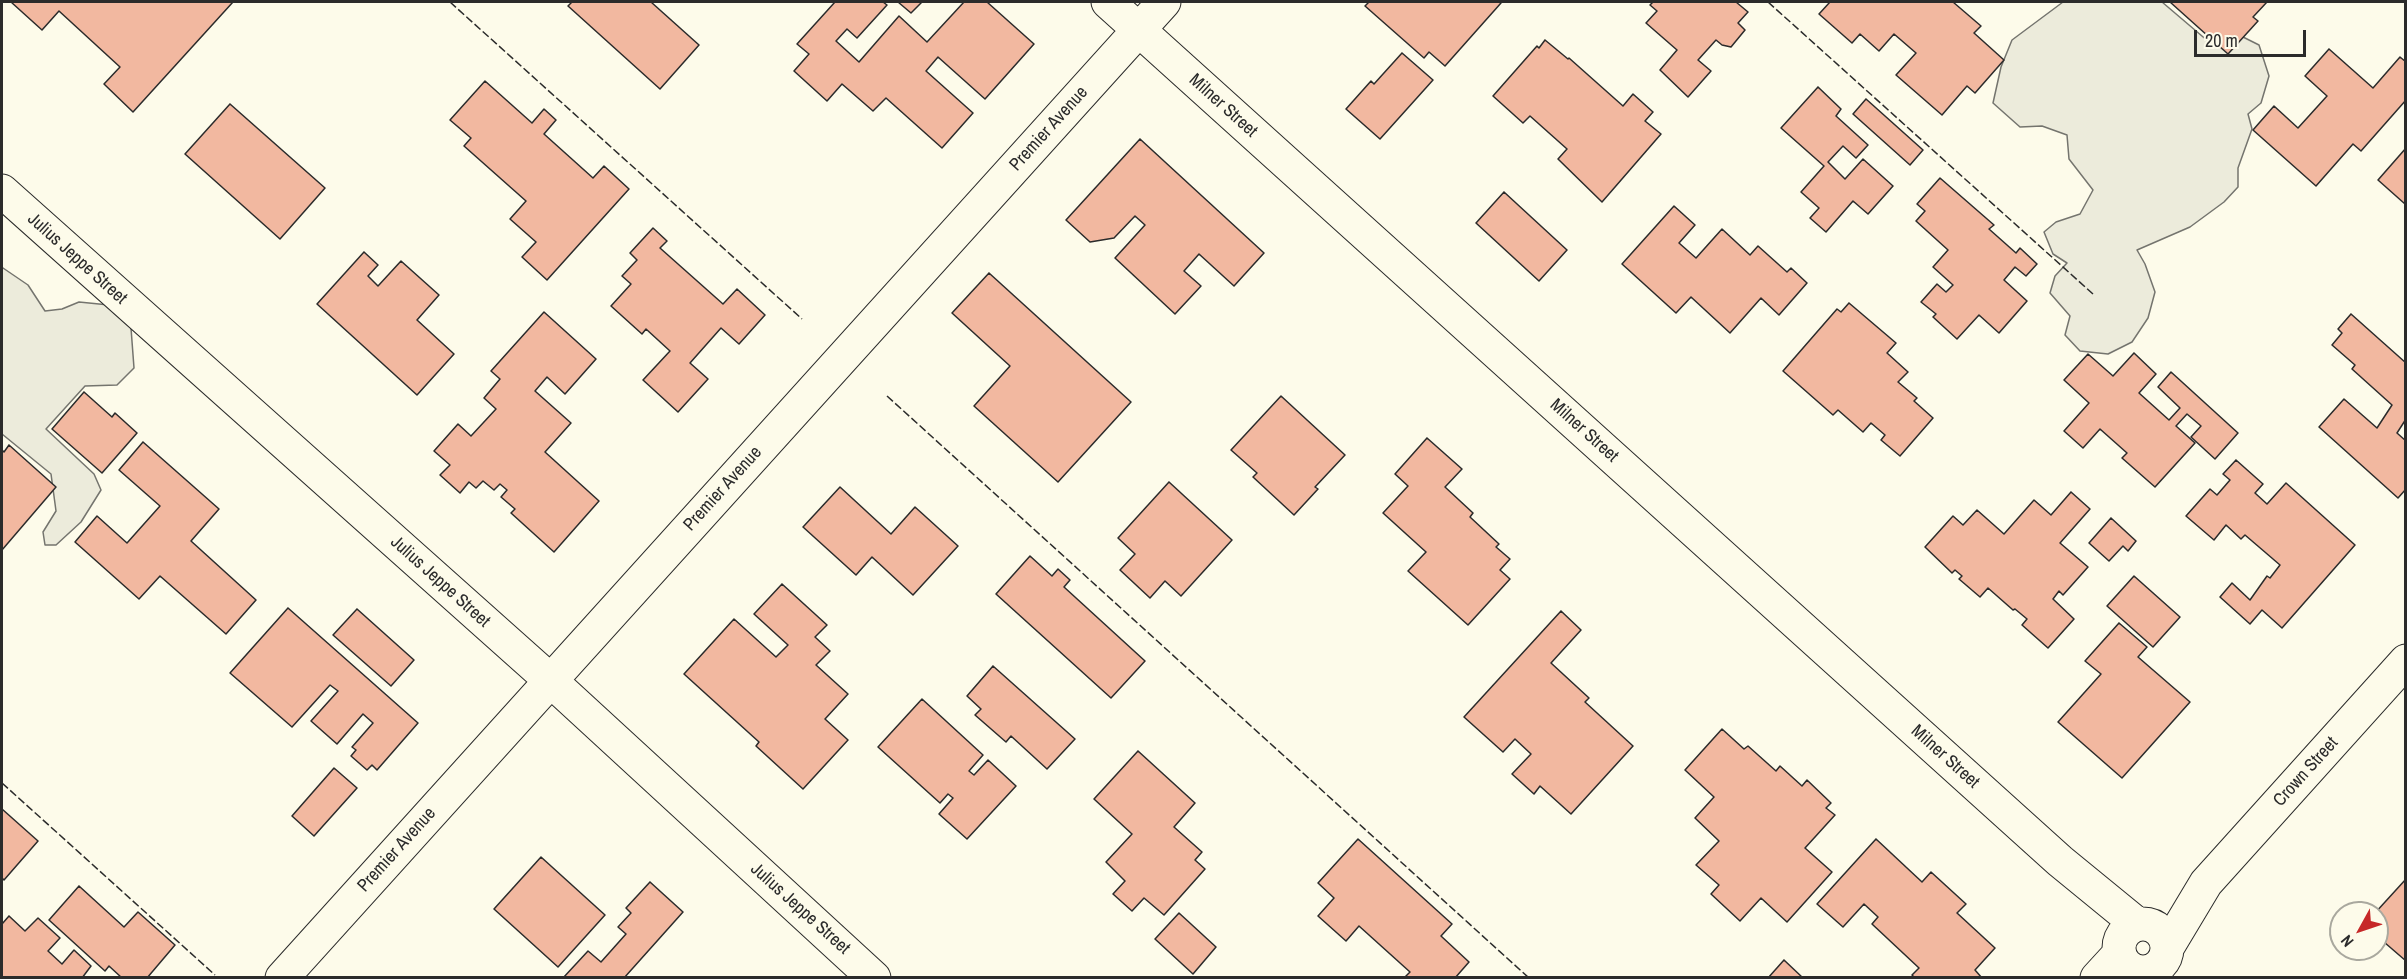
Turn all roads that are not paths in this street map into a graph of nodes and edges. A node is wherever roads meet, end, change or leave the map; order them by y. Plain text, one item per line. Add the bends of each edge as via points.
1 (1108, 2) edge
2 (1164, 2) edge
3 (1139, 29) junction
4 (2, 191) edge
5 (2406, 661) edge
6 (550, 680) junction
7 (2149, 956) edge
8 (282, 978) edge
9 (874, 978) edge
10 (2097, 978) edge

1 - 3 street, Milner Street
2 - 3 street, Premier Avenue
3 - 6 street, Premier Avenue
3 - 7 street, Milner Street via 2060,861
4 - 6 street, Julius Jeppe Street
5 - 7 street, Crown Street via 2206,883
6 - 8 street, Premier Avenue
6 - 9 street, Julius Jeppe Street
7 - 10 street, Crown Street

